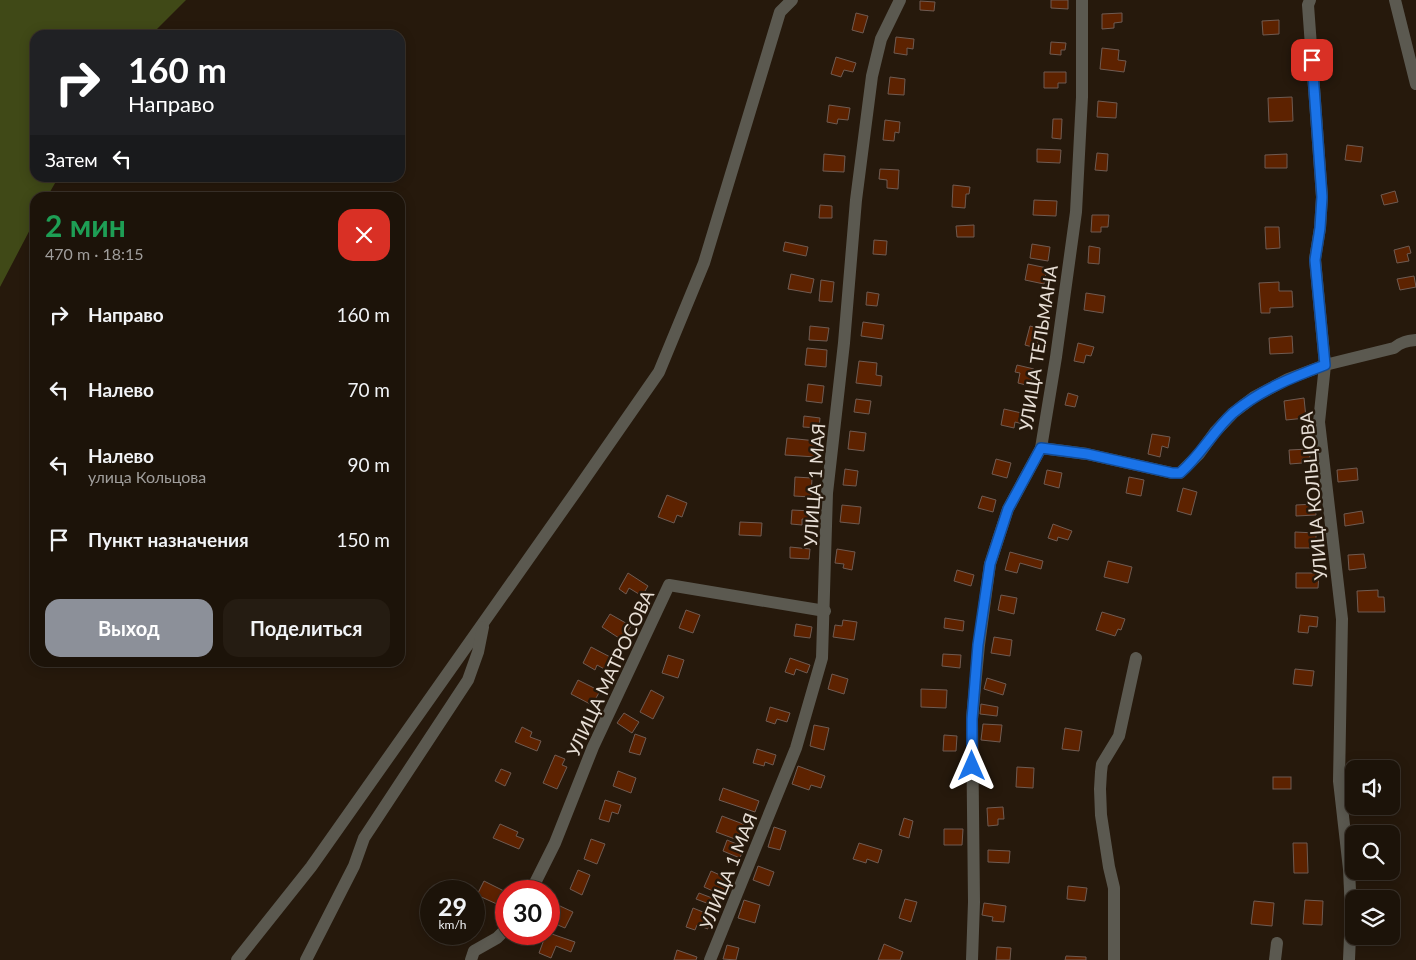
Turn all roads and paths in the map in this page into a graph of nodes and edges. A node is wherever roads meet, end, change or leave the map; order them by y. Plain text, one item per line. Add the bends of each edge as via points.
1 (792, 0) edge
2 (900, 0) edge
3 (1082, 0) edge
4 (1310, 0) edge
5 (1395, 0) edge
6 (1416, 84) edge
7 (1416, 340) edge
8 (1325, 365) junction
9 (1041, 448) junction
10 (825, 611) junction
11 (484, 622) junction
12 (1136, 658) dead end
13 (536, 880) edge
14 (495, 939) edge
15 (1277, 943) dead end
16 (237, 960) edge
17 (306, 960) edge
18 (471, 960) edge
19 (710, 960) edge
20 (972, 960) edge
21 (1114, 960) edge
22 (1275, 960) edge
23 (1349, 960) edge

1 - 11 street via 780,12 704,263 659,372
2 - 10 street, УЛИЦА 1 МАЯ via 881,40 872,76 856,200 828,493
3 - 9 street, УЛИЦА ТЕЛЬМАНА via 1082,97 1076,212
4 - 8 street, УЛИЦА КОЛЬЦОВА via 1322,197 1315,260
5 - 6 street
7 - 8 street
8 - 9 street via 1254,397 1233,413 1180,473
8 - 23 street, УЛИЦА КОЛЬЦОВА via 1320,422 1342,619 1339,781 1349,869
9 - 20 street, УЛИЦА ТЕЛЬМАНА via 1008,509 990,564 978,645 972,719
10 - 13 street, УЛИЦА МАТРОСОВА via 669,585 593,747 555,843
10 - 19 street, УЛИЦА 1 МАЯ via 822,658 796,748
11 - 16 street via 310,867
11 - 17 street via 468,680 364,838 354,866
12 - 21 street via 1119,736 1102,764 1101,772 1101,815 1114,888
14 - 18 street via 474,951
15 - 22 street

